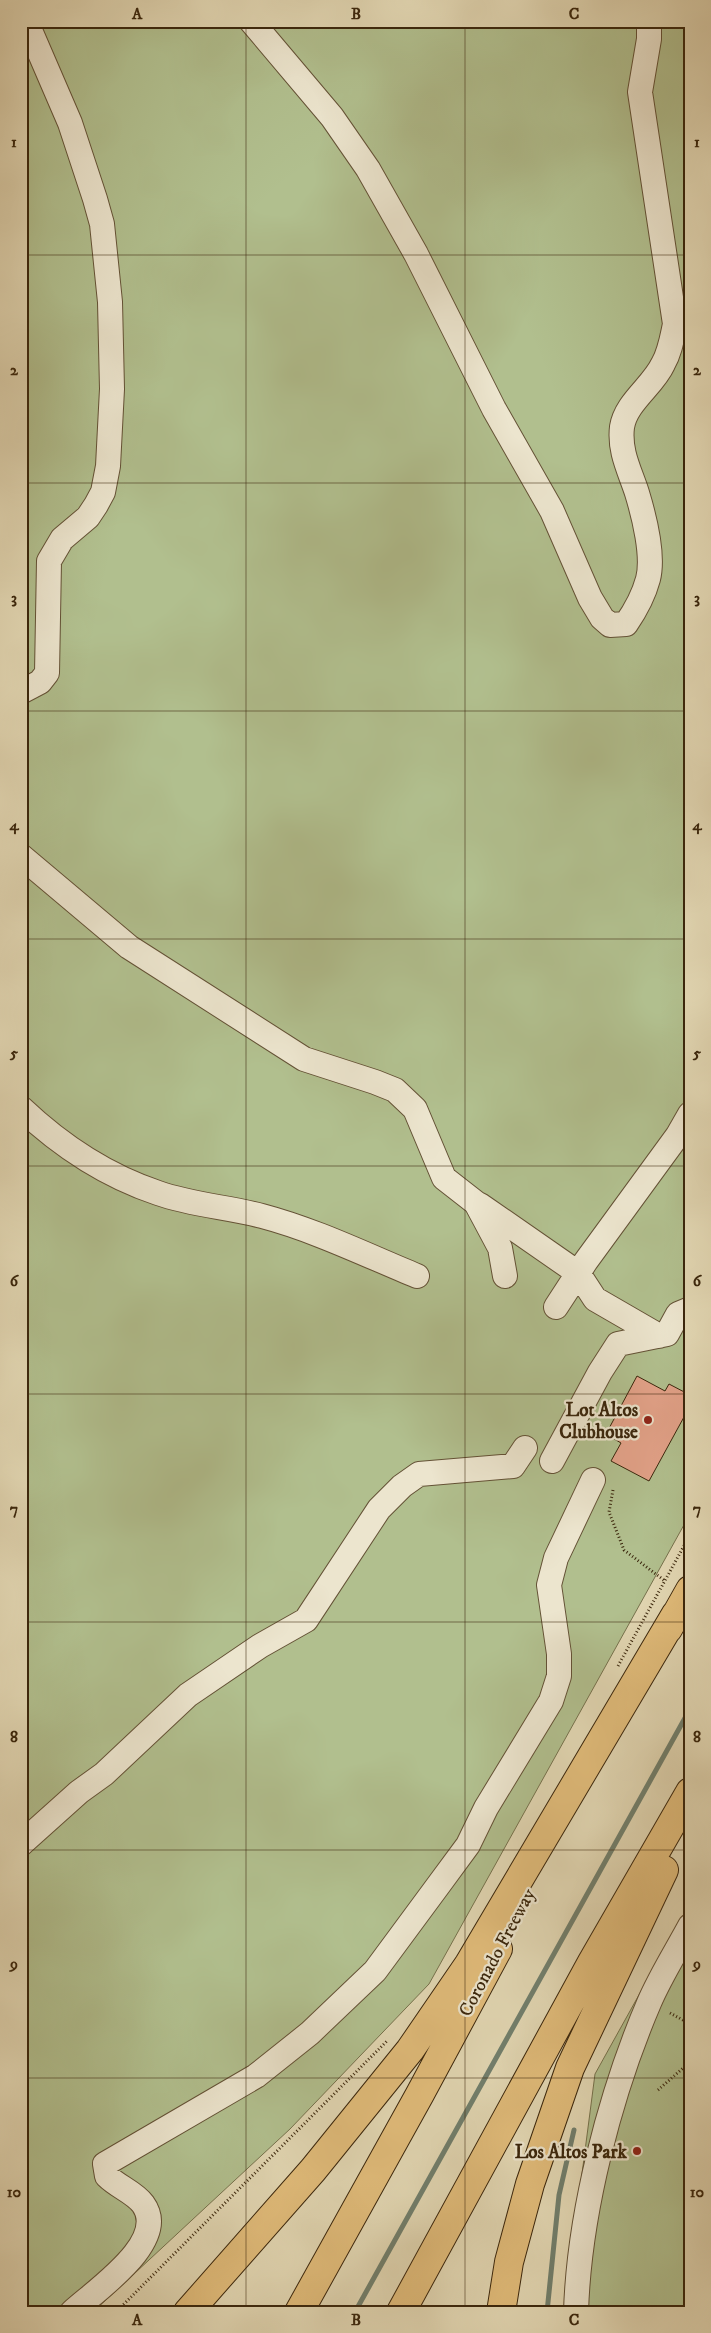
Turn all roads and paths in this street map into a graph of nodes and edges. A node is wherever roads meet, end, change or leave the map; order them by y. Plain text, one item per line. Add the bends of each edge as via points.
1 (26, 21) edge
2 (251, 21) edge
3 (649, 21) edge
4 (21, 692) edge
5 (21, 856) edge
6 (21, 1108) edge
7 (690, 1114) edge
8 (476, 1203) junction
9 (578, 1273) junction
10 (417, 1276) dead end
11 (505, 1276) dead end
12 (556, 1307) dead end
13 (690, 1308) edge
14 (660, 1336) junction
15 (525, 1448) dead end
16 (552, 1460) dead end
17 (603, 1485) joint
18 (690, 1535) edge
19 (677, 1585) edge
20 (676, 1614) junction
21 (617, 1668) dead end
22 (690, 1792) edge
23 (690, 1815) edge
24 (21, 1844) edge
25 (690, 1926) edge
26 (670, 2013) dead end
27 (690, 2024) edge
28 (390, 2038) dead end
29 (690, 2062) edge
30 (658, 2090) dead end
31 (72, 2312) edge
32 (116, 2312) edge
33 (188, 2312) edge
34 (299, 2312) edge
35 (401, 2312) edge
36 (501, 2312) edge
37 (576, 2312) edge

1 - 4 lane via 70,123 102,224 110,302 112,389 108,466 103,492 88,517 62,539 49,561 46,673 40,682
2 - 3 lane via 332,116 368,169 416,254 494,409 552,511 590,598 610,625 626,624 648,580 650,566 637,493 623,458 622,425 633,403 663,365 675,324 640,92
5 - 8 lane via 129,947 304,1059 395,1090 415,1109 444,1178
6 - 10 lane via 46,1132 102,1168 158,1193 261,1216 310,1231
7 - 9 lane
8 - 9 lane
8 - 11 lane via 500,1248
9 - 12 lane
9 - 14 lane via 595,1299
13 - 14 lane via 678,1314 666,1334
14 - 16 lane via 618,1344
15 - 24 lane via 512,1466 419,1474 402,1486 379,1508 306,1620 260,1646 188,1695 104,1774
17 - 19 path via 609,1512 624,1550
17 - 31 lane via 556,1558 549,1585 559,1654 559,1676 551,1702 486,1808 468,1845 375,1971 310,2033 256,2076 105,2164 107,2176 144,2205 151,2222 139,2252
18 - 19 path
19 - 20 highway, Coronado Freeway
19 - 21 path
20 - 33 highway via 469,1964 410,2050 313,2170
20 - 34 highway, Coronado Freeway via 425,2086
22 - 35 highway via 592,1962
23 - 36 highway via 570,2068 530,2184 509,2262
25 - 37 lane via 649,2002 617,2088 596,2172 579,2263
26 - 27 path
28 - 32 path
29 - 30 path

